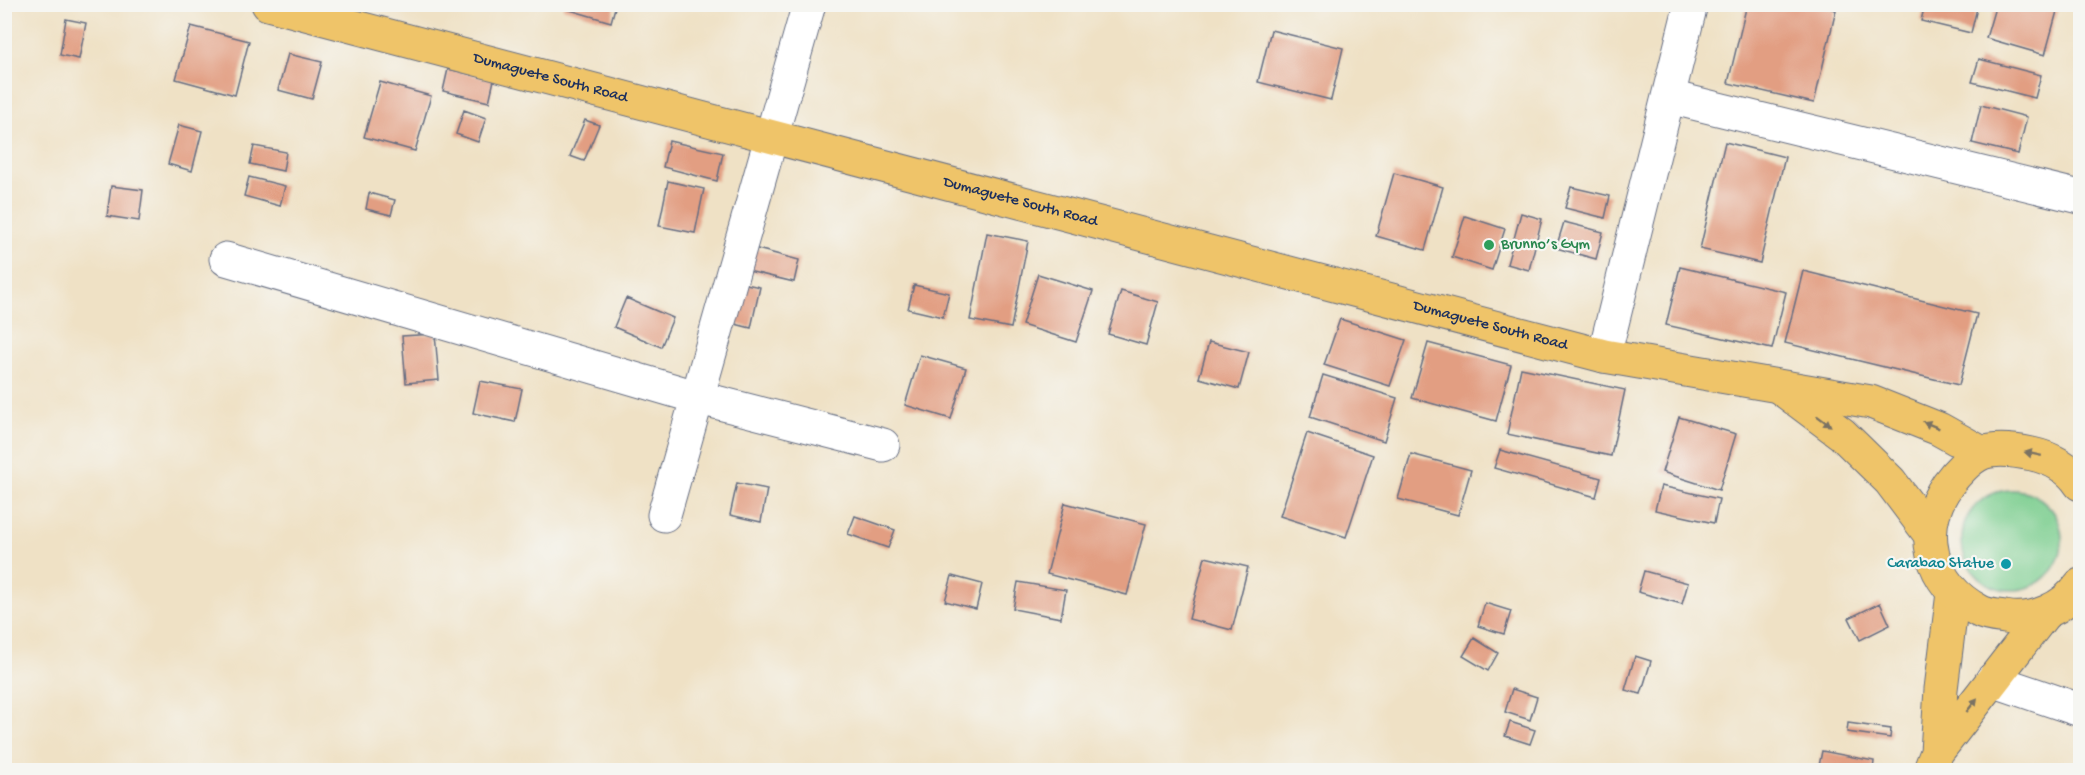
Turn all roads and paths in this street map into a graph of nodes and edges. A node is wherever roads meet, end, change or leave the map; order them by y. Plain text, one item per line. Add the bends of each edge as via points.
1 (268, 4) edge
2 (809, 4) edge
3 (1691, 4) edge
4 (1669, 97) junction
5 (770, 137) junction
6 (2080, 197) edge
7 (226, 259) dead end
8 (1604, 356) junction
9 (1778, 386) junction
10 (696, 396) junction
11 (883, 445) dead end
12 (1982, 453) junction
13 (2079, 479) edge
14 (664, 515) dead end
15 (1929, 533) junction
16 (2080, 585) edge
17 (1953, 593) junction
18 (2045, 613) junction
19 (1992, 680) junction
20 (2080, 710) edge
21 (1934, 761) edge

1 - 5 main road, Dumaguete South Road
2 - 5 street
3 - 4 street
4 - 6 street
4 - 8 street
5 - 8 main road, Dumaguete South Road
5 - 10 street
7 - 10 street
8 - 9 main road, Dumaguete South Road
12 -> 9 main road, Dumaguete South Road via 1939,429 1871,402
9 -> 15 main road, Dumaguete South Road via 1842,434 1890,481
10 - 11 street
10 - 14 street
13 -> 12 main road via 2048,457 2016,450
12 - 15 main road via 1955,474 1936,501
15 - 17 main road via 1935,566
16 - 18 main road via 2073,595
17 - 18 main road via 1980,612 2013,619
17 - 21 main road
18 - 19 main road
19 - 20 street
21 -> 19 main road

